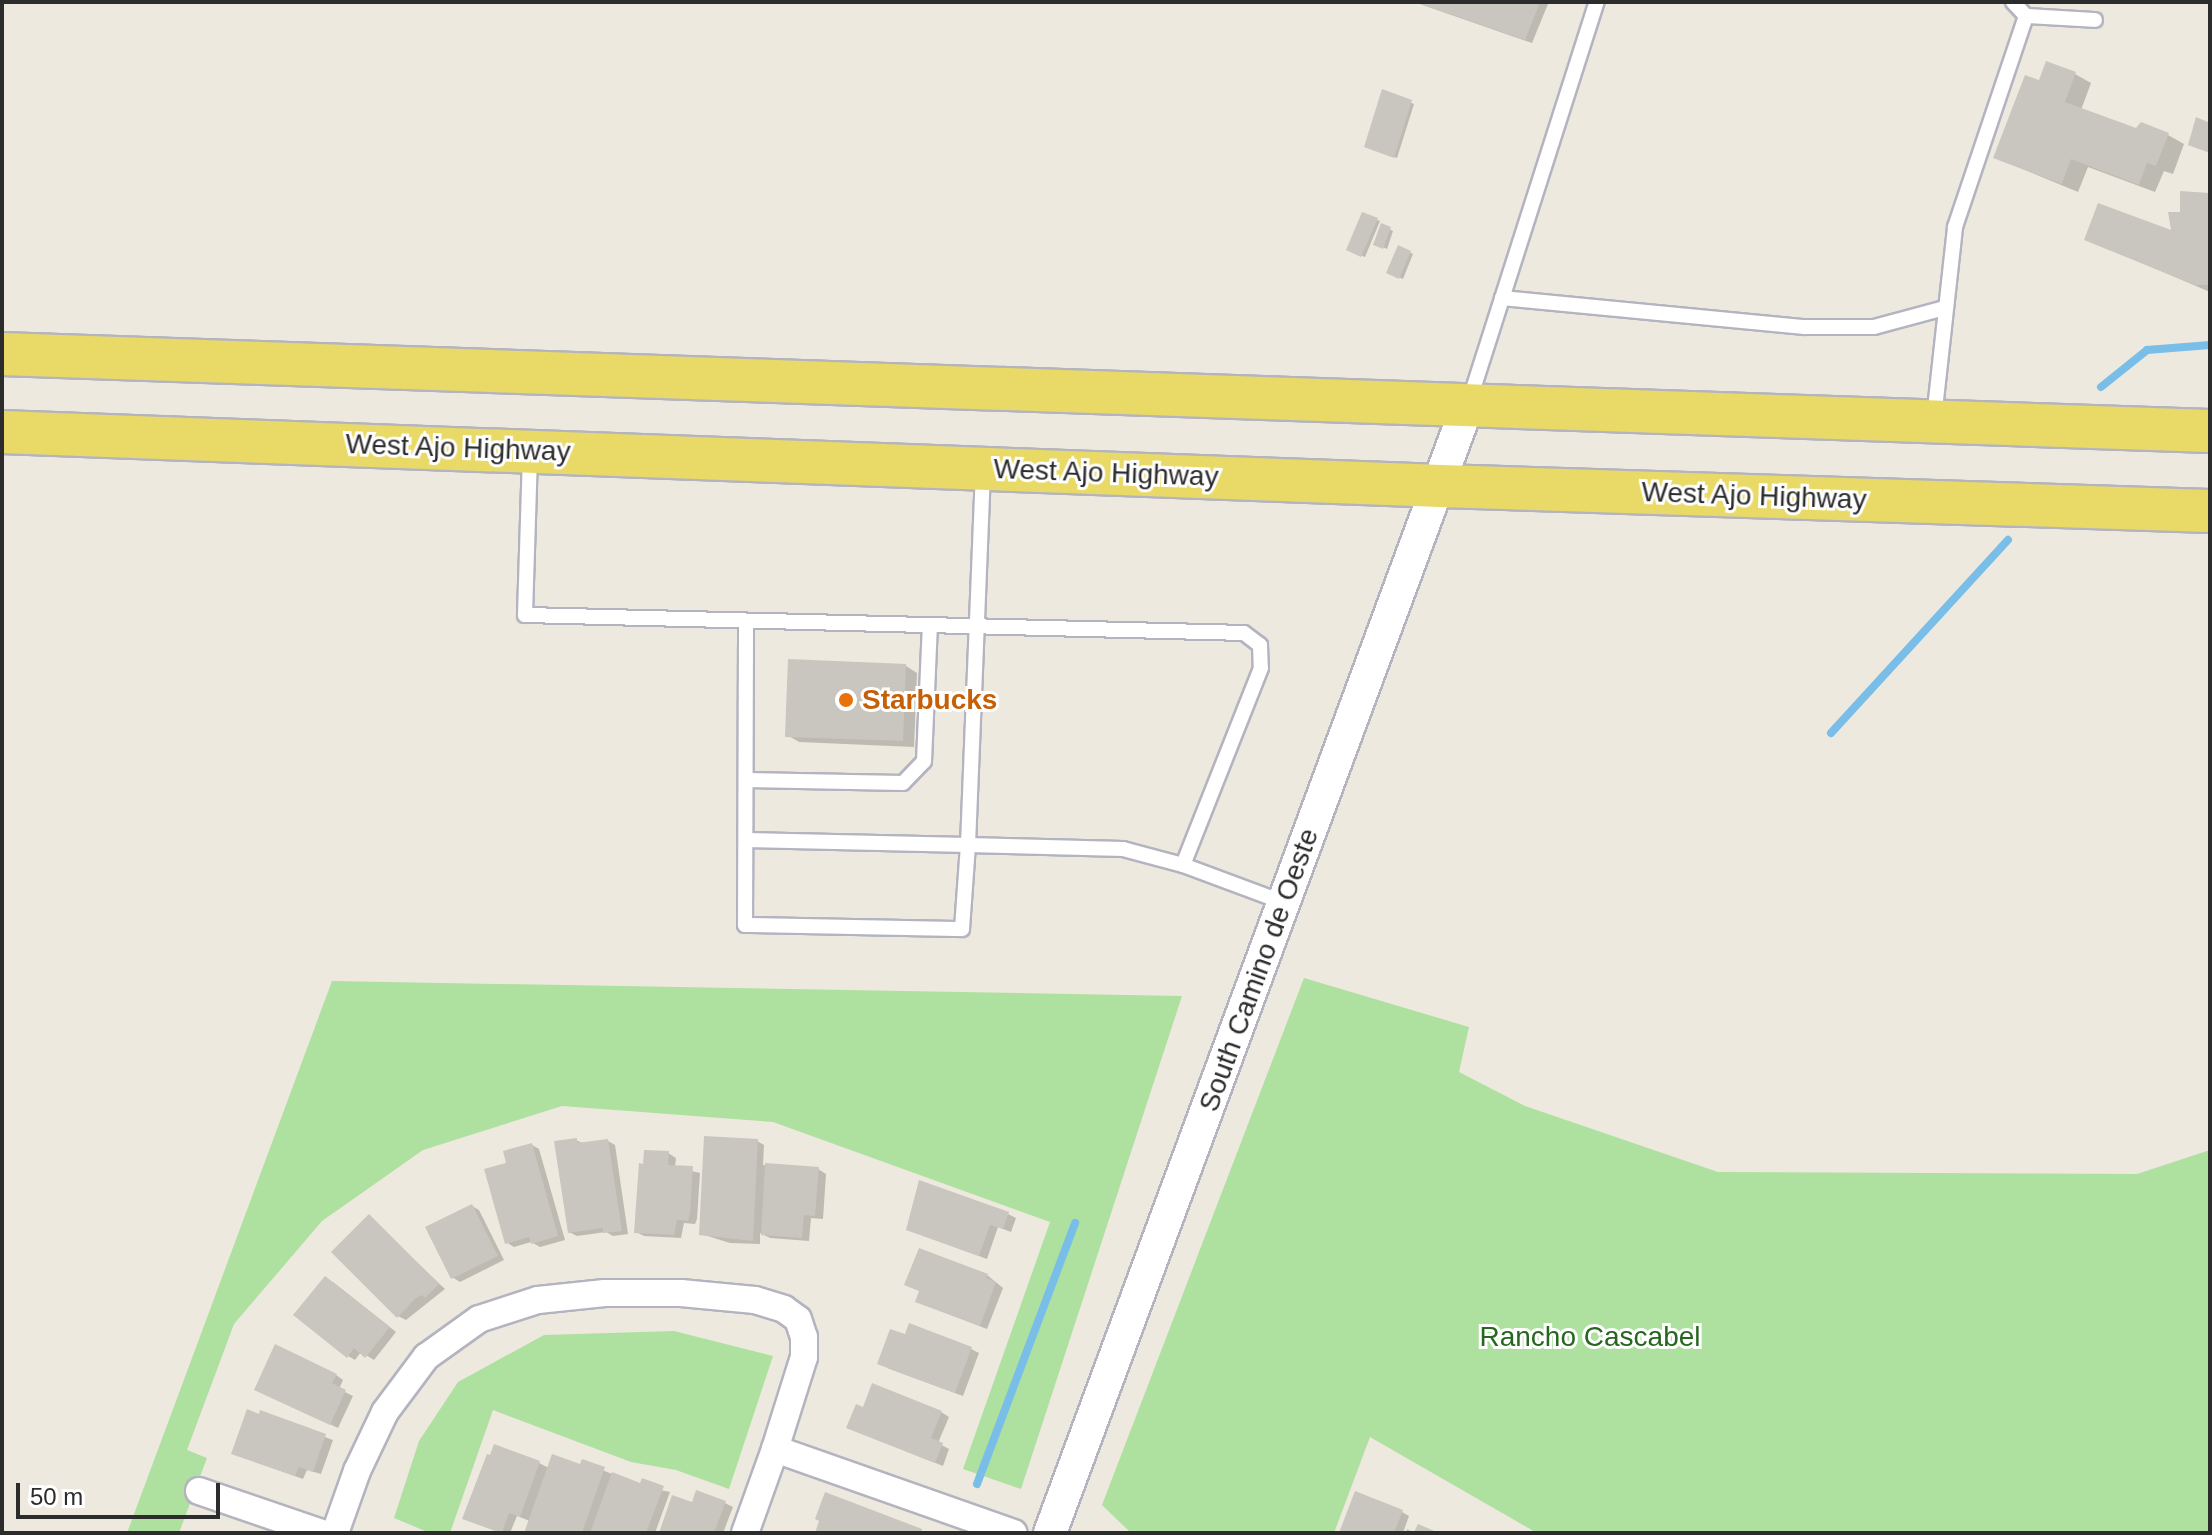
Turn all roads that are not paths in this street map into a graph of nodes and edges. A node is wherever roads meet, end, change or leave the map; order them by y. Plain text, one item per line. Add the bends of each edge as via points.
1 (1597, 2) edge
2 (2013, 2) edge
3 (2026, 16) junction
4 (2095, 20) dead end
5 (1502, 298) junction
6 (1945, 308) junction
7 (2, 354) edge
8 (1467, 407) junction
9 (1933, 422) junction
10 (2210, 431) edge
11 (2, 432) edge
12 (530, 451) junction
13 (984, 468) junction
14 (1441, 486) junction
15 (2210, 511) edge
16 (746, 621) junction
17 (930, 625) junction
18 (975, 627) junction
19 (746, 780) junction
20 (746, 840) junction
21 (968, 845) junction
22 (1183, 865) junction
23 (1285, 903) junction
24 (775, 1449) junction
25 (199, 1491) dead end
26 (322, 1533) edge
27 (335, 1533) edge
28 (745, 1533) edge
29 (1014, 1533) edge
30 (1050, 1533) edge

1 - 5 lane
2 - 3 lane
3 - 4 lane
3 - 6 lane via 1955,227
5 - 6 lane via 1805,327 1874,327
5 - 8 lane
6 - 9 lane
7 - 8 main road
8 - 9 main road
8 - 14 street, South Camino de Oeste
9 - 10 main road
11 - 12 main road, West Ajo Highway
12 - 13 main road, West Ajo Highway
12 - 16 lane via 525,615
13 - 14 main road, West Ajo Highway
13 - 18 lane
14 - 15 main road, West Ajo Highway
14 - 23 street, South Camino de Oeste
16 - 17 lane
16 - 19 lane
17 - 18 lane
17 - 19 lane via 924,761 911,777 903,783
18 - 21 lane
18 - 22 lane via 1244,633 1260,645 1261,668
19 - 20 lane
20 - 21 lane
20 - 21 lane via 745,925 776,926 962,929
21 - 22 lane via 1123,849
22 - 23 lane
23 - 30 street, South Camino de Oeste
24 - 27 street via 804,1357 807,1315 755,1300 681,1293 538,1300 479,1319 426,1357 385,1412
24 - 28 street
24 - 29 street
25 - 26 street

